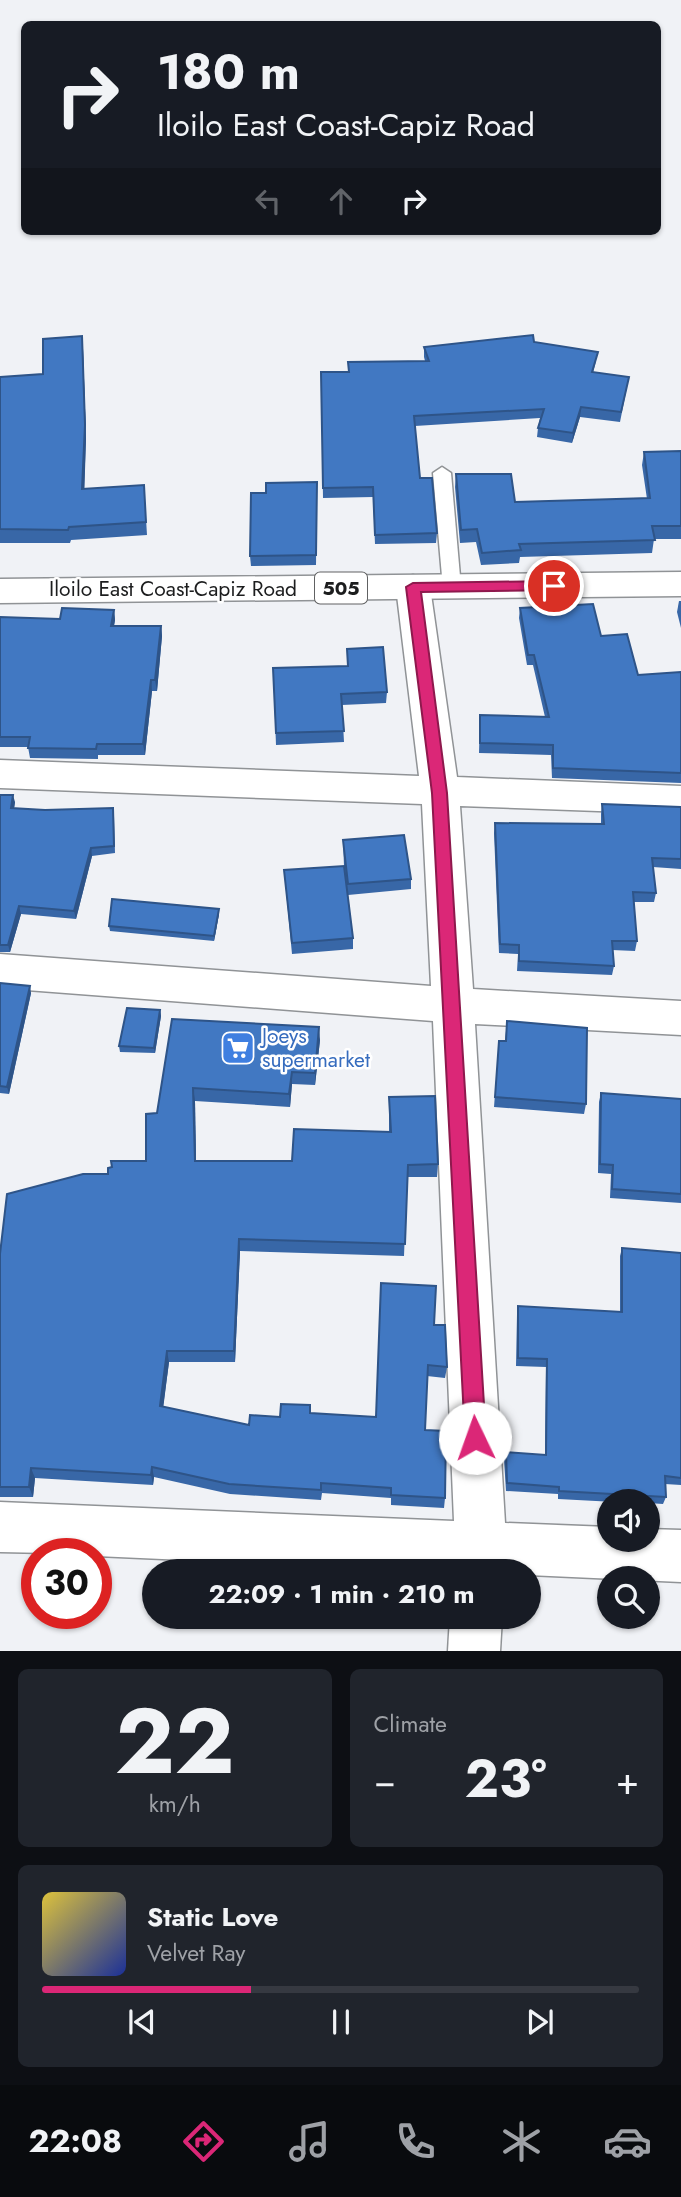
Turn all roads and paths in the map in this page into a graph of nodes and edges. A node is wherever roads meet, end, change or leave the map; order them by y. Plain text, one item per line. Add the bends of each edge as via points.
1 (442, 473) dead end
2 (681, 584) edge
3 (433, 588) junction
4 (0, 591) edge
5 (0, 774) edge
6 (440, 793) junction
7 (681, 800) edge
8 (0, 971) edge
9 (453, 1005) junction
10 (681, 1018) edge
11 (0, 1527) edge
12 (681, 1556) edge
13 (480, 1559) edge
14 (475, 1629) edge
15 (474, 1651) edge

1 - 3 lane
2 - 3 street, Iloilo East Coast-Capiz Road / 505
3 - 4 street, Iloilo East Coast-Capiz Road / 505
3 - 6 street
5 - 6 street
6 - 7 street
6 - 9 street
8 - 9 street
9 - 10 street
9 - 13 street
11 - 13 street
12 - 13 street
14 - 15 street

